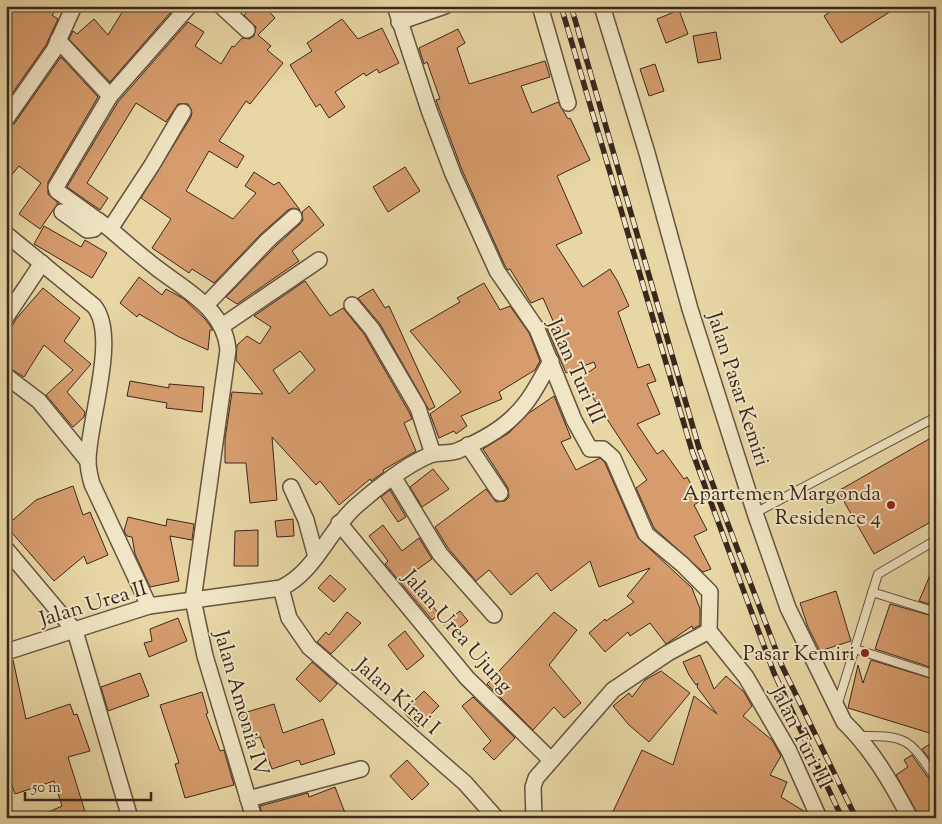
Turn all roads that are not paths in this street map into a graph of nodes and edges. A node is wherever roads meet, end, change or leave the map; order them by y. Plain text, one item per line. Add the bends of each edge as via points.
1 (74, 6) edge
2 (189, 6) edge
3 (221, 6) edge
4 (395, 6) edge
5 (444, 6) edge
6 (540, 6) edge
7 (602, 6) edge
8 (399, 22) junction
9 (247, 30) dead end
10 (58, 40) junction
11 (110, 96) junction
12 (568, 102) dead end
13 (183, 112) dead end
14 (6, 119) edge
15 (62, 212) dead end
16 (294, 216) dead end
17 (104, 225) junction
18 (6, 234) edge
19 (319, 260) dead end
20 (42, 263) junction
21 (206, 304) junction
22 (352, 305) dead end
23 (6, 317) edge
24 (222, 326) junction
25 (551, 361) junction
26 (6, 376) edge
27 (936, 417) edge
28 (468, 445) junction
29 (433, 454) junction
30 (88, 461) junction
31 (394, 478) junction
32 (291, 487) dead end
33 (500, 494) dead end
34 (755, 513) junction
35 (339, 523) junction
36 (936, 540) edge
37 (6, 549) edge
38 (316, 557) junction
39 (872, 592) junction
40 (282, 593) junction
41 (192, 600) junction
42 (149, 606) junction
43 (936, 612) edge
44 (494, 615) dead end
45 (75, 631) junction
46 (709, 631) junction
47 (855, 649) junction
48 (6, 652) edge
49 (936, 675) edge
50 (836, 707) junction
51 (859, 736) junction
52 (551, 760) junction
53 (361, 768) dead end
54 (936, 779) edge
55 (248, 799) junction
56 (130, 818) edge
57 (254, 818) edge
58 (496, 818) edge
59 (534, 818) edge
60 (819, 818) edge
61 (910, 818) edge

1 - 10 street
2 - 11 street
3 - 9 street
4 - 8 street, Jalan Turi III
5 - 8 street
6 - 12 street
7 - 34 street, Jalan Pasar Kemiri via 690,309
8 - 25 street, Jalan Turi III via 453,174 480,236 497,271 538,329
10 - 11 street
10 - 14 street
11 - 17 street via 56,189
13 - 17 street via 152,165
15 - 17 street via 87,230
16 - 21 street
17 - 21 street
18 - 20 street
19 - 24 street
20 - 23 street
20 - 30 street via 94,306 102,320 103,344
21 - 24 street
22 - 29 street via 375,334 418,408
24 - 41 street via 228,350
25 - 28 street via 514,417
25 - 46 street, Jalan Turi III via 574,420 590,449 603,449 613,458 646,534 710,592
26 - 30 street via 39,401
27 - 34 lane
28 - 29 street via 455,452
28 - 33 street
29 - 31 street
30 - 42 street via 92,484
31 - 35 street
31 - 44 street via 440,554
32 - 38 street via 306,520
34 - 50 street, Jalan Pasar Kemiri via 788,608
35 - 38 street
35 - 52 street, Jalan Urea Ujung via 467,678
36 - 39 lane via 878,574
37 - 45 street
38 - 40 street
39 - 43 lane
39 - 47 lane
40 - 41 street
40 - 58 street, Jalan Kirai I via 289,618 309,647 465,783
41 - 42 street, Jalan Urea II
41 - 55 street, Jalan Amonia IV via 205,656
42 - 45 street, Jalan Urea II
45 - 48 street, Jalan Urea II
45 - 56 street
46 - 52 street via 668,653 613,690
46 - 60 street, Jalan Turi III via 746,676 789,751
47 - 49 lane
47 - 50 lane
50 - 51 street, Jalan Pasar Kemiri via 844,722
51 - 54 lane via 890,736 911,743
51 - 61 street, Jalan Pasar Kemiri
52 - 59 street via 533,787
53 - 55 street
55 - 57 street, Jalan Amonia IV

